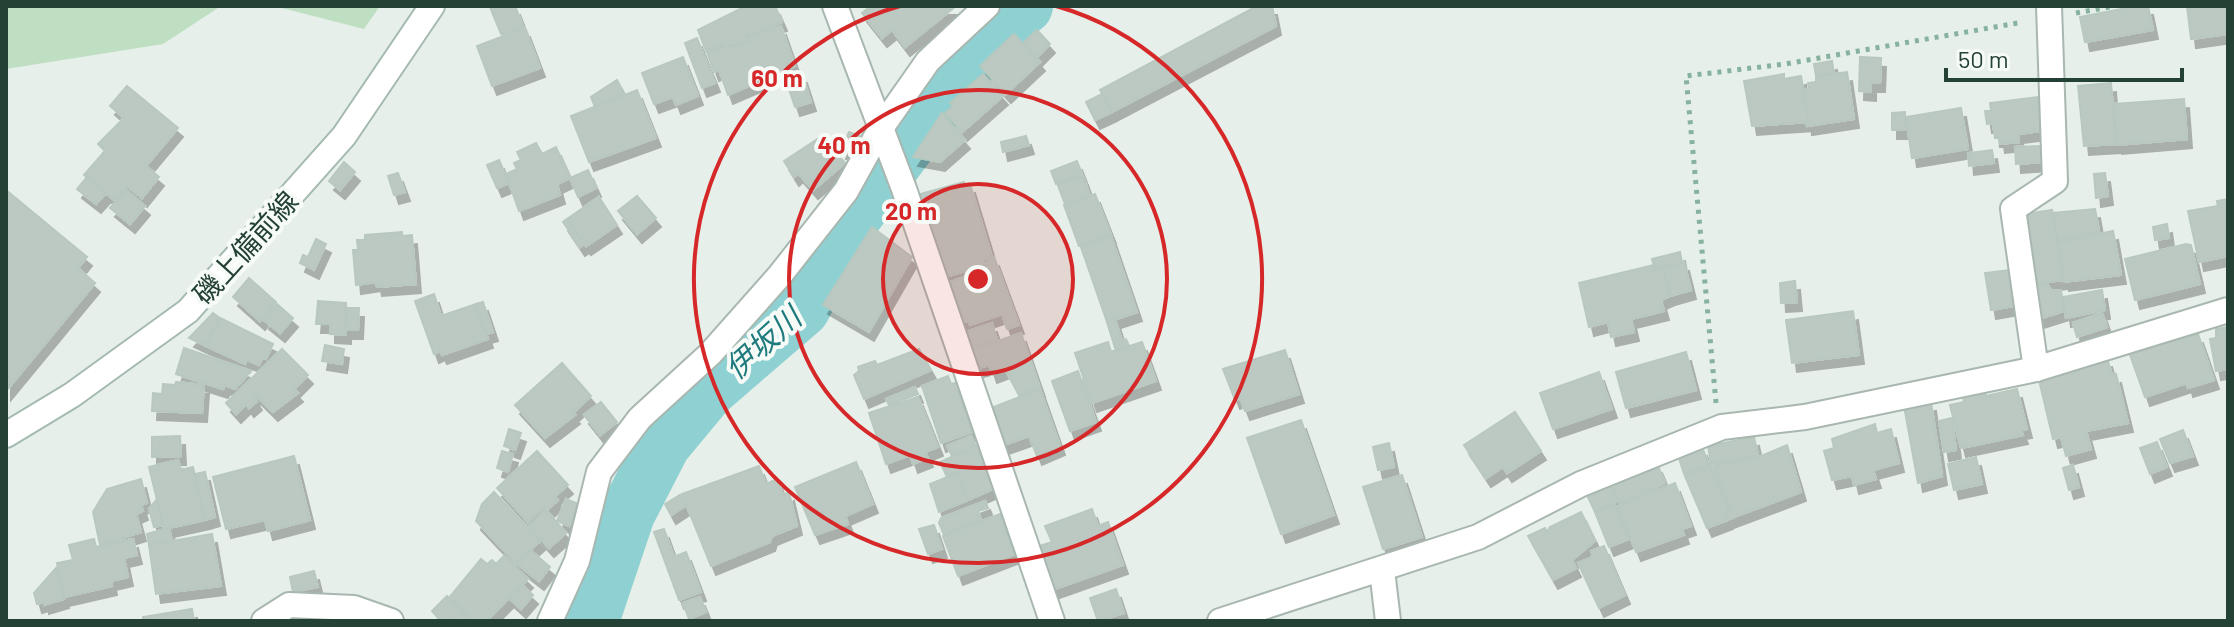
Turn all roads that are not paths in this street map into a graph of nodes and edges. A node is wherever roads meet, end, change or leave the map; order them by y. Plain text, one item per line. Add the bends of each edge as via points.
1 (432, 6) edge
2 (835, 6) edge
3 (987, 6) edge
4 (2049, 12) edge
5 (883, 135) junction
6 (2228, 310) edge
7 (2036, 369) junction
8 (6, 435) edge
9 (1382, 570) junction
10 (264, 621) edge
11 (391, 621) edge
12 (550, 621) edge
13 (1052, 621) edge
14 (1220, 621) edge
15 (1388, 621) edge

1 - 8 street, 磯上備前線 via 344,136 188,311 72,395
2 - 5 street
3 - 5 street via 928,61
4 - 7 street via 2055,181 2013,209
5 - 12 street via 780,275 710,354 640,418 599,472 577,561
5 - 13 street
6 - 7 street
7 - 9 street via 1805,417 1722,427 1581,484 1478,537
9 - 14 street
9 - 15 street
10 - 11 street via 289,605 354,608

